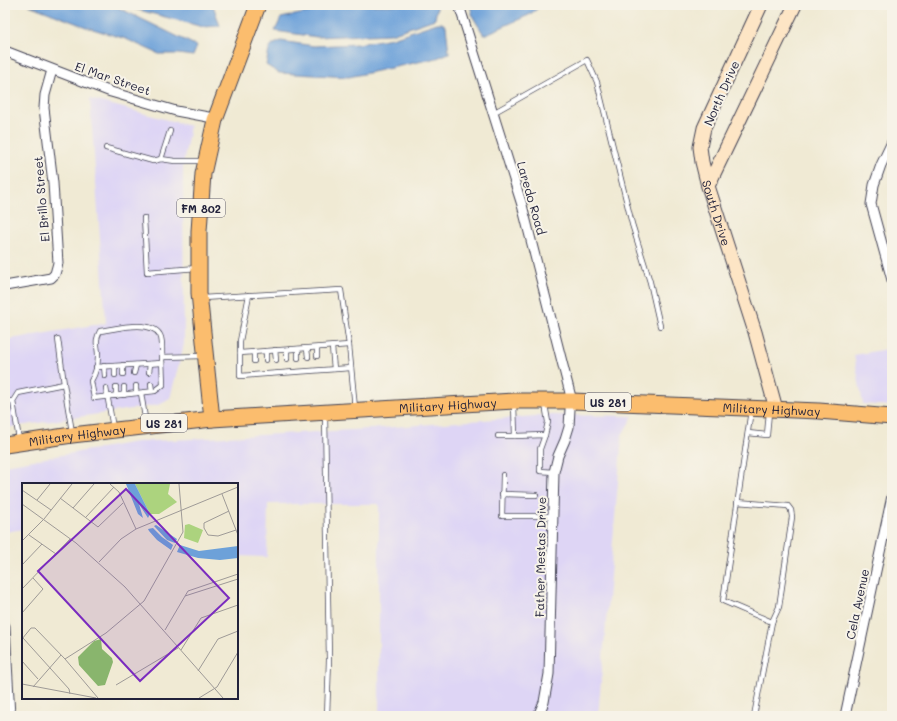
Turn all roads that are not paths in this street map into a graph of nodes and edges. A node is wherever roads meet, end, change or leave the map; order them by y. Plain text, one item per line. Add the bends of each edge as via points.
1 (258, 5) edge
2 (459, 5) edge
3 (761, 5) edge
4 (795, 5) edge
5 (5, 51) edge
6 (52, 70) junction
7 (493, 113) junction
8 (215, 120) junction
9 (170, 131) dead end
10 (892, 142) edge
11 (106, 148) dead end
12 (161, 159) junction
13 (206, 161) junction
14 (708, 186) junction
15 (144, 218) dead end
16 (199, 268) junction
17 (892, 280) edge
18 (5, 286) edge
19 (249, 295) junction
20 (200, 299) junction
21 (660, 326) dead end
22 (58, 339) dead end
23 (349, 345) junction
24 (332, 346) junction
25 (317, 348) junction
26 (298, 349) junction
27 (307, 349) junction
28 (275, 350) junction
29 (287, 350) junction
30 (266, 351) junction
31 (254, 352) junction
32 (240, 353) junction
33 (205, 356) junction
34 (317, 356) dead end
35 (162, 357) junction
36 (308, 357) dead end
37 (298, 358) dead end
38 (287, 359) dead end
39 (266, 360) dead end
40 (276, 360) dead end
41 (254, 361) dead end
42 (150, 364) junction
43 (162, 364) junction
44 (123, 365) junction
45 (136, 365) junction
46 (104, 366) junction
47 (115, 366) junction
48 (96, 367) junction
49 (351, 368) junction
50 (334, 369) junction
51 (149, 372) dead end
52 (134, 373) dead end
53 (122, 374) dead end
54 (115, 375) dead end
55 (105, 376) dead end
56 (64, 384) junction
57 (151, 384) dead end
58 (136, 386) dead end
59 (124, 387) dead end
60 (106, 388) dead end
61 (116, 388) dead end
62 (152, 391) junction
63 (138, 393) junction
64 (124, 395) junction
65 (116, 396) junction
66 (107, 397) junction
67 (544, 400) junction
68 (13, 401) junction
69 (514, 401) junction
70 (572, 401) junction
71 (5, 402) edge
72 (751, 408) junction
73 (773, 409) junction
74 (356, 410) junction
75 (325, 412) junction
76 (892, 417) edge
77 (212, 419) junction
78 (146, 426) junction
79 (113, 430) junction
80 (748, 433) junction
81 (72, 435) junction
82 (498, 436) dead end
83 (515, 436) junction
84 (545, 436) junction
85 (12, 443) edge
86 (554, 472) junction
87 (503, 475) dead end
88 (502, 494) junction
89 (536, 495) dead end
90 (892, 496) edge
91 (738, 502) junction
92 (553, 516) junction
93 (772, 622) junction
94 (5, 626) edge
95 (10, 716) edge
96 (327, 716) edge
97 (538, 716) edge
98 (754, 716) edge
99 (845, 716) edge

1 - 8 main road, FM 802
2 - 7 street, Laredo Road
3 - 14 street, North Drive via 704,128 700,147
4 - 14 street, South Drive
5 - 6 street, El Mar Street
6 - 8 street, El Mar Street via 111,92
6 - 18 street, El Brillo Street via 44,108 53,183 57,268 51,278
7 - 21 lane via 587,60 597,82
7 - 70 street, Laredo Road via 522,205
8 - 13 main road, FM 802
9 - 12 lane
10 - 17 street via 881,165 871,204
11 - 12 lane via 153,161
12 - 13 lane
13 - 16 main road, FM 802 via 199,231
14 - 73 street, South Drive via 755,332
15 - 16 lane via 147,272
16 - 20 main road, FM 802
19 - 20 lane
19 - 23 lane via 341,290
19 - 32 lane
20 - 33 main road, FM 802
22 - 56 lane
23 - 24 lane
23 - 49 lane
24 - 25 lane
24 - 50 lane
25 - 27 lane
25 - 34 lane
26 - 27 lane
26 - 29 lane
26 - 37 lane
27 - 36 lane
28 - 29 lane
28 - 30 lane
28 - 40 lane
29 - 38 lane
30 - 31 lane
30 - 39 lane
31 - 32 lane
31 - 41 lane
32 - 50 lane via 240,376 267,371
33 - 35 lane
33 - 77 main road, FM 802
35 - 43 lane
35 - 48 lane via 161,336 154,328 144,326 100,331 96,339
42 - 43 lane
42 - 45 lane
42 - 51 lane
43 - 62 lane via 163,385
44 - 45 lane
44 - 47 lane
44 - 53 lane
45 - 52 lane
46 - 47 lane
46 - 48 lane
46 - 55 lane
47 - 54 lane
48 - 66 lane via 91,381 94,398
49 - 50 lane
49 - 74 lane
56 - 68 lane via 18,393
56 - 81 lane
57 - 62 lane
58 - 63 lane
59 - 64 lane
60 - 66 lane
61 - 65 lane
62 - 63 lane
63 - 64 lane
63 - 78 lane
64 - 65 lane
65 - 66 lane
66 - 79 lane
67 - 69 main road, Military Highway / US 281
67 - 70 main road, Military Highway / US 281
67 - 84 lane via 548,422
68 - 71 lane
68 - 85 lane
69 - 74 main road, Military Highway / US 281
69 - 83 lane
70 - 72 main road, Military Highway / US 281
70 - 86 street, Father Mestas Drive via 569,427
72 - 73 main road, Military Highway / US 281
72 - 80 lane
73 - 76 main road, Military Highway / US 281
73 - 80 lane via 767,435
74 - 75 main road, Military Highway / US 281
75 - 77 main road, Military Highway / US 281
75 - 96 lane via 329,660
77 - 78 main road, Military Highway / US 281
78 - 79 main road, Military Highway / US 281
79 - 81 main road, Military Highway / US 281
80 - 91 lane
81 - 85 main road, Military Highway / US 281
82 - 83 lane
83 - 84 lane
84 - 86 lane via 540,449 540,471
86 - 92 street, Father Mestas Drive
87 - 88 lane
88 - 89 lane
88 - 92 lane via 502,516
90 - 99 street, Cela Avenue
91 - 93 lane via 723,602
91 - 93 lane via 788,506 791,510 780,607
92 - 97 street, Father Mestas Drive via 549,674 544,702
93 - 98 lane
94 - 95 street

